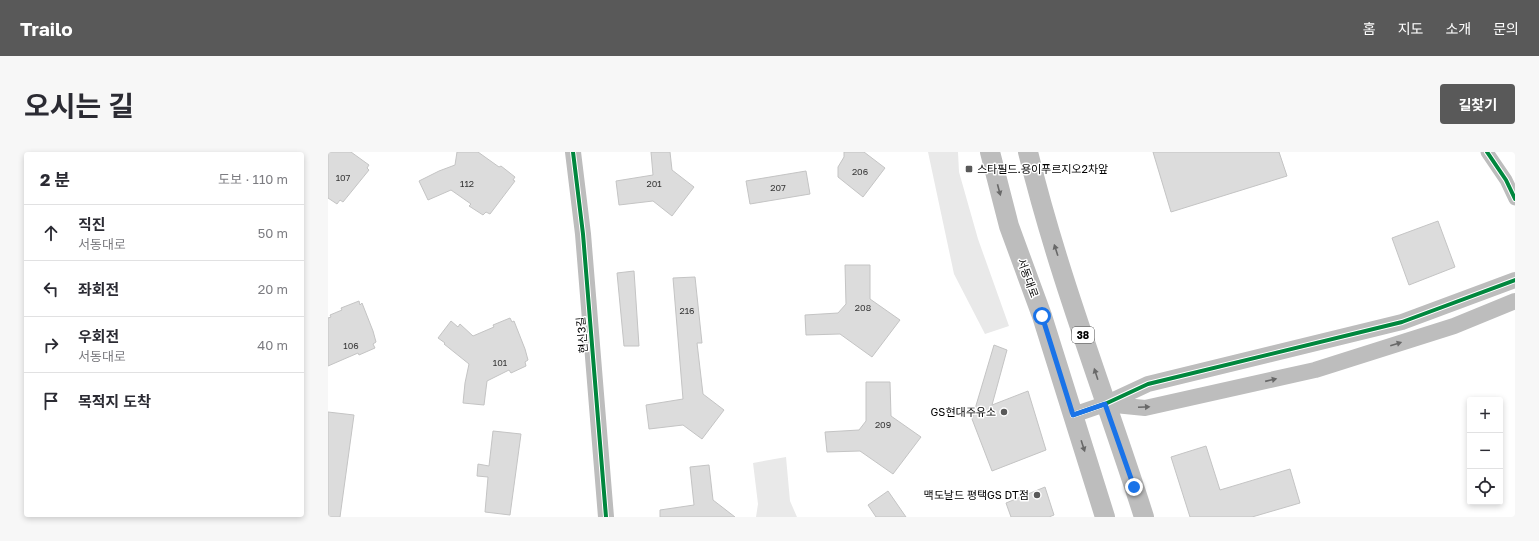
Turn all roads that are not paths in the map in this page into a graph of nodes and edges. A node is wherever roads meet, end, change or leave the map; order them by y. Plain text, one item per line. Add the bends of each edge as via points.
1 (573, 152) edge
2 (990, 152) edge
3 (1028, 152) edge
4 (1487, 152) edge
5 (1515, 199) edge
6 (1515, 280) edge
7 (1515, 301) edge
8 (1105, 404) junction
9 (1073, 415) junction
10 (606, 517) edge
11 (1105, 517) edge
12 (1144, 517) edge

1 - 10 street, 현신3길 via 584,234
2 -> 9 main road, 서동대로 via 1009,226 1042,316
8 -> 3 main road, 38 via 1040,200
4 - 5 street
6 - 8 street via 1402,322 1148,384
8 -> 7 street via 1145,408 1315,370 1454,326
8 - 9 street
8 - 12 main road, 38
9 -> 11 main road, 서동대로

